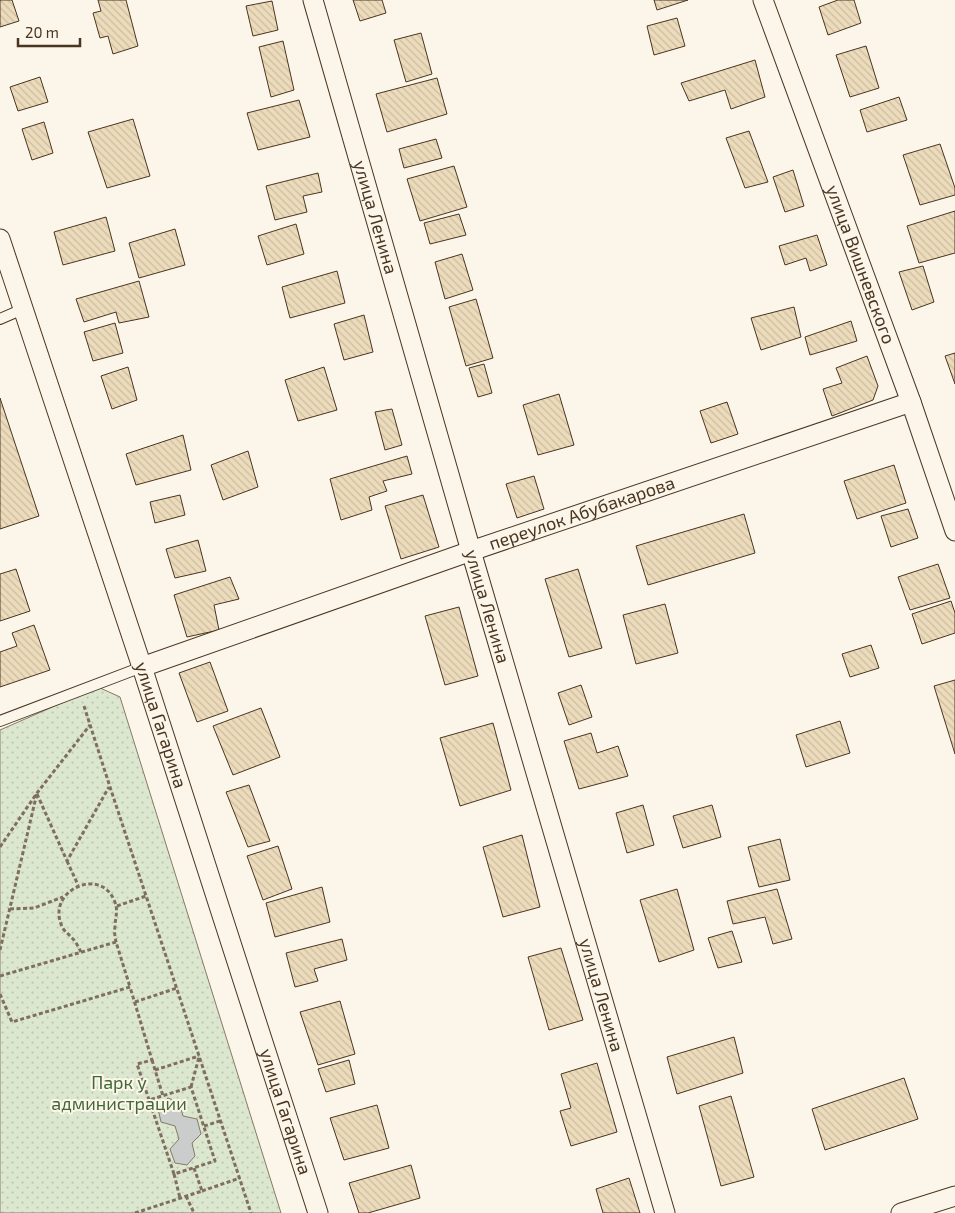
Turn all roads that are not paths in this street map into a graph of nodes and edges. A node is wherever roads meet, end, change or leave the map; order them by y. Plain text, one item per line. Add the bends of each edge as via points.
1 (313, 0) edge
2 (763, 0) edge
3 (0, 239) edge
4 (23, 309) junction
5 (0, 319) edge
6 (911, 402) junction
7 (955, 531) edge
8 (471, 551) junction
9 (142, 667) junction
10 (0, 721) edge
11 (955, 1196) edge
12 (318, 1213) edge
13 (665, 1213) edge
14 (901, 1213) edge

1 - 8 street, улица Ленина
2 - 6 street, улица Вишневского
3 - 4 street, улица Гагарина
4 - 5 lane
4 - 9 street, улица Гагарина
6 - 7 street, улица Вишневского
6 - 8 street, переулок Абубакарова
8 - 9 street, переулок Абубакарова
8 - 13 street, улица Ленина
9 - 10 lane
9 - 12 street, улица Гагарина
11 - 14 street

